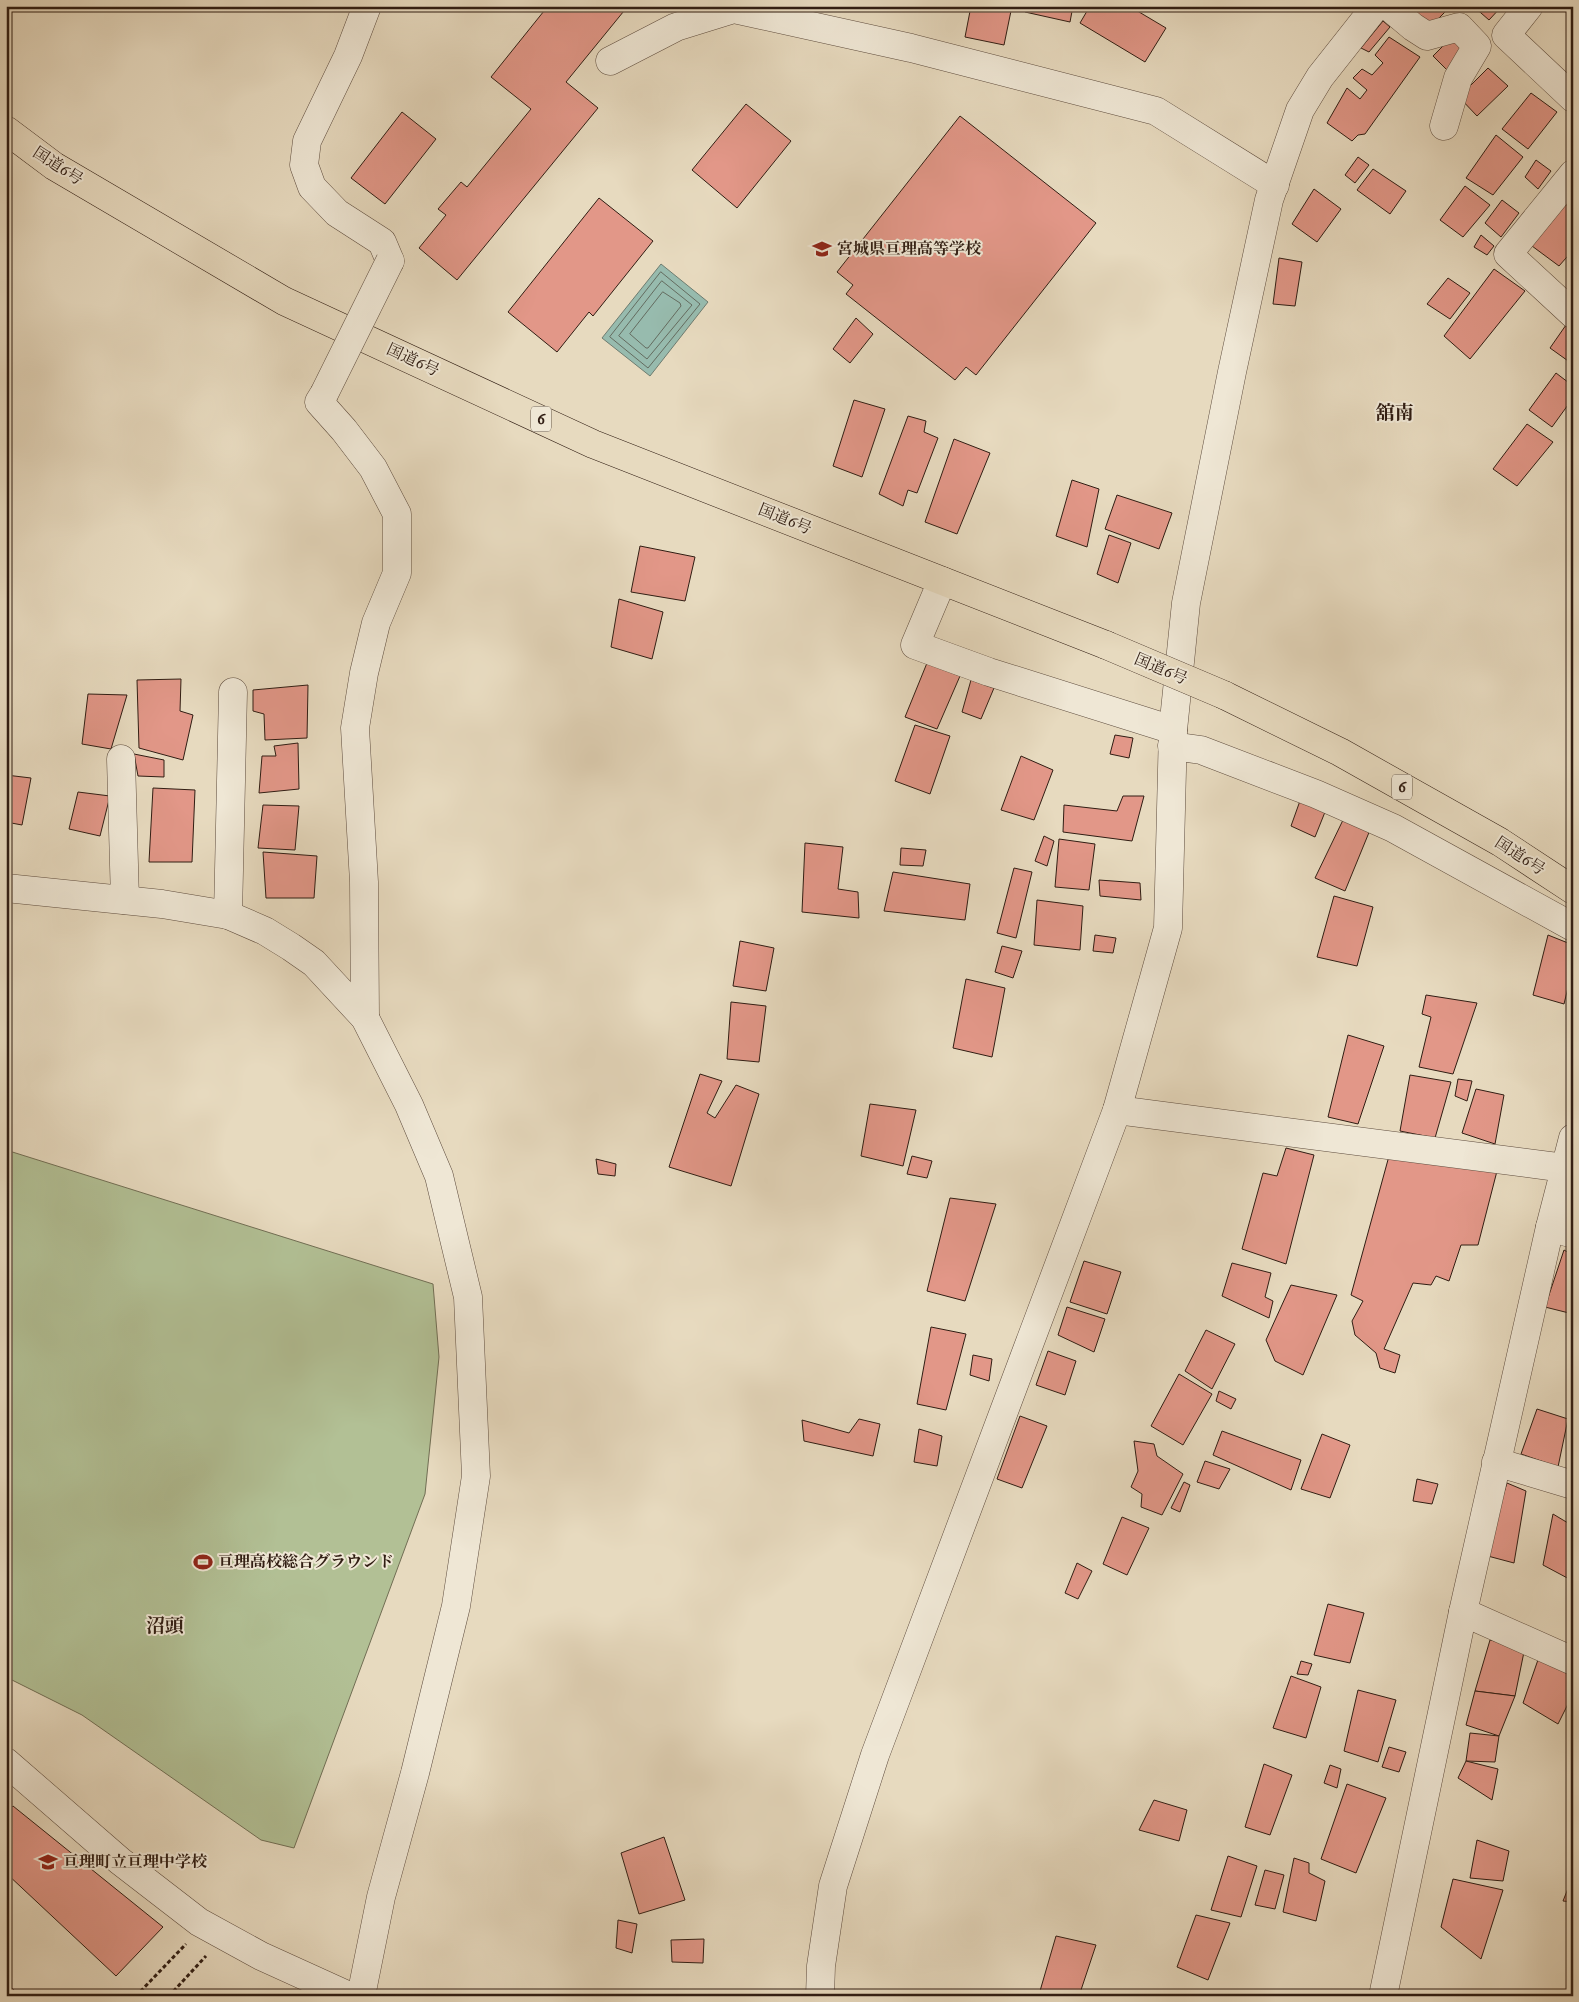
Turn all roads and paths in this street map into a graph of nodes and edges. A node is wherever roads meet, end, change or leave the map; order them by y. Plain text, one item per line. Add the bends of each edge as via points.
1 (367, 6) edge
2 (1376, 6) edge
3 (1388, 6) edge
4 (1529, 6) edge
5 (610, 61) dead end
6 (1573, 98) edge
7 (1444, 126) dead end
8 (6, 130) edge
9 (1573, 174) edge
10 (1272, 192) junction
11 (1573, 314) edge
12 (942, 581) junction
13 (233, 692) dead end
14 (1173, 738) junction
15 (121, 759) dead end
16 (6, 888) edge
17 (1573, 890) edge
18 (125, 900) junction
19 (228, 915) junction
20 (1573, 927) edge
21 (365, 1018) junction
22 (1117, 1110) junction
23 (1573, 1138) edge
24 (1565, 1168) junction
25 (1562, 1231) edge
26 (1496, 1462) junction
27 (1573, 1484) edge
28 (1463, 1612) junction
29 (1573, 1661) edge
30 (6, 1762) edge
31 (191, 1939) dead end
32 (211, 1952) dead end
33 (136, 1996) edge
34 (169, 1996) edge
35 (349, 1996) edge
36 (361, 1996) edge
37 (820, 1996) edge
38 (1383, 1996) edge

1 - 21 street, bridge via 348,56 307,141 304,165 312,188 337,213 382,242 390,261 319,402 373,468 397,514 397,573 376,623 354,728 364,882
2 - 10 street via 1320,77 1300,110
3 - 7 street via 1427,36 1459,27 1477,46 1458,78
4 - 6 street via 1506,36
5 - 10 street via 676,27 734,9 911,48 1156,111
8 - 12 highway, 国道6号 / 6 via 54,166 284,301 593,444
9 - 11 street via 1508,254
10 - 14 street via 1186,603
12 - 14 street via 914,645
12 - 17 highway, 国道6号 / 6, bridge via 1106,645 1224,696 1340,752 1500,842
13 - 19 street
14 - 20 street via 1394,828
14 - 22 street via 1168,928
15 - 18 street
16 - 18 street
18 - 19 street
19 - 21 street via 265,931 314,963
21 - 36 street via 409,1104 442,1186 468,1297 476,1476 456,1606 381,1897
22 - 24 street
22 - 37 street via 875,1756 832,1886
23 - 24 street
24 - 25 street
25 - 26 street
26 - 27 street
26 - 28 street
28 - 29 street
28 - 38 street
30 - 35 street via 120,1861 198,1922 261,1956
31 - 33 path
32 - 34 path

